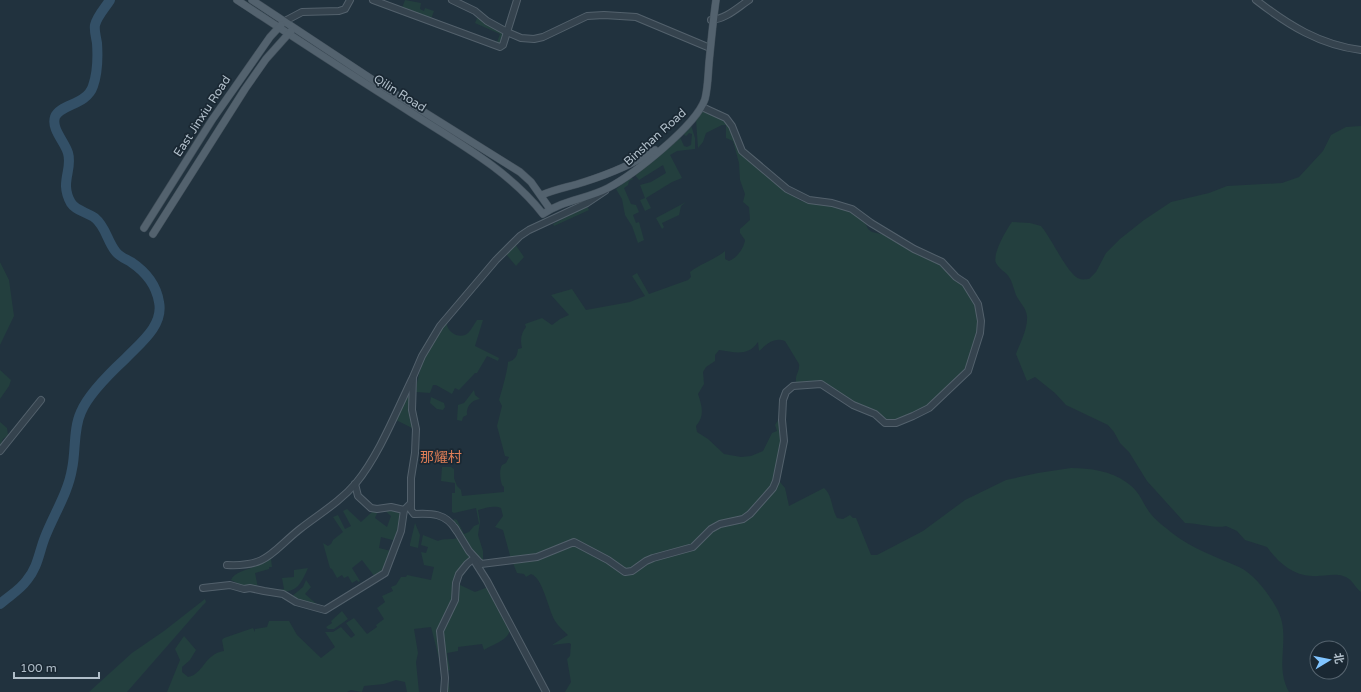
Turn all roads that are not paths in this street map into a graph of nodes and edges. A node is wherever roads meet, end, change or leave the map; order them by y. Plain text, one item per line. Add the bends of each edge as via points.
1 (236, 0) edge
2 (252, 0) edge
3 (350, 0) edge
4 (373, 0) edge
5 (452, 0) edge
6 (517, 0) edge
7 (715, 0) edge
8 (749, 0) edge
9 (1256, 0) edge
10 (712, 20) junction
11 (285, 21) junction
12 (278, 28) junction
13 (294, 28) junction
14 (507, 32) junction
15 (289, 34) junction
16 (709, 47) junction
17 (1361, 50) edge
18 (702, 106) junction
19 (608, 188) junction
20 (542, 196) junction
21 (550, 209) junction
22 (543, 214) joint
23 (144, 228) dead end
24 (153, 234) dead end
25 (413, 377) junction
26 (41, 400) dead end
27 (0, 450) edge
28 (355, 484) junction
29 (410, 504) junction
30 (404, 510) junction
31 (455, 528) junction
32 (473, 559) junction
33 (227, 564) dead end
34 (203, 588) dead end
35 (444, 692) edge
36 (546, 692) edge

1 - 12 main road, Qilin Road
2 - 11 main road, Qilin Road
3 - 11 street via 345,9 340,11 302,12
4 - 14 street via 495,46 502,46
5 - 14 street via 475,11
6 - 14 street
7 - 10 main road, Binshan Road
8 - 10 street via 732,12
9 - 17 street via 1309,36 1336,46
10 - 16 main road, Binshan Road
11 - 12 main road, East Jinxiu Road
11 - 13 main road, Qilin Road
12 - 15 main road, Qilin Road
12 - 23 main road, East Jinxiu Road via 216,114
13 - 15 main road, East Jinxiu Road
13 - 20 main road, Qilin Road via 520,172
14 - 16 street via 521,38 534,39 591,15 632,16
15 - 22 main road, Qilin Road via 485,160 515,182
15 - 24 main road, East Jinxiu Road via 266,59 245,89
16 - 18 main road, Binshan Road via 707,89
16 - 20 main road, Binshan Road via 701,100 690,118 674,134 649,153 620,168
18 - 19 main road, Binshan Road via 686,126 646,162
18 - 31 street via 726,118 742,151 787,189 809,200 832,203 857,211 914,250 942,262 965,283 978,304 981,321 980,333 968,371 929,408 893,424 882,421 875,414 853,405 821,384 793,386 786,392 783,400 784,441 774,488 743,519 720,524 711,529 693,547 646,560 632,571 625,572 619,569 608,560 574,542 537,557 481,564 469,551
19 - 21 main road, Binshan Road
19 - 25 street via 582,206 529,230 512,243 440,326
20 - 21 main road, Qilin Road
21 - 22 main road, Binshan Road
25 - 28 street via 366,469
25 - 29 street via 412,410 416,429
26 - 27 street
28 - 30 street via 358,496 371,508 391,507
28 - 33 street via 262,560 248,565
29 - 30 street
29 - 31 street via 414,514 435,514
30 - 34 street via 401,531 385,573 325,610 296,602 286,595 250,588 230,585
31 - 32 street
32 - 35 street via 459,574 455,600 440,630
32 - 36 street

